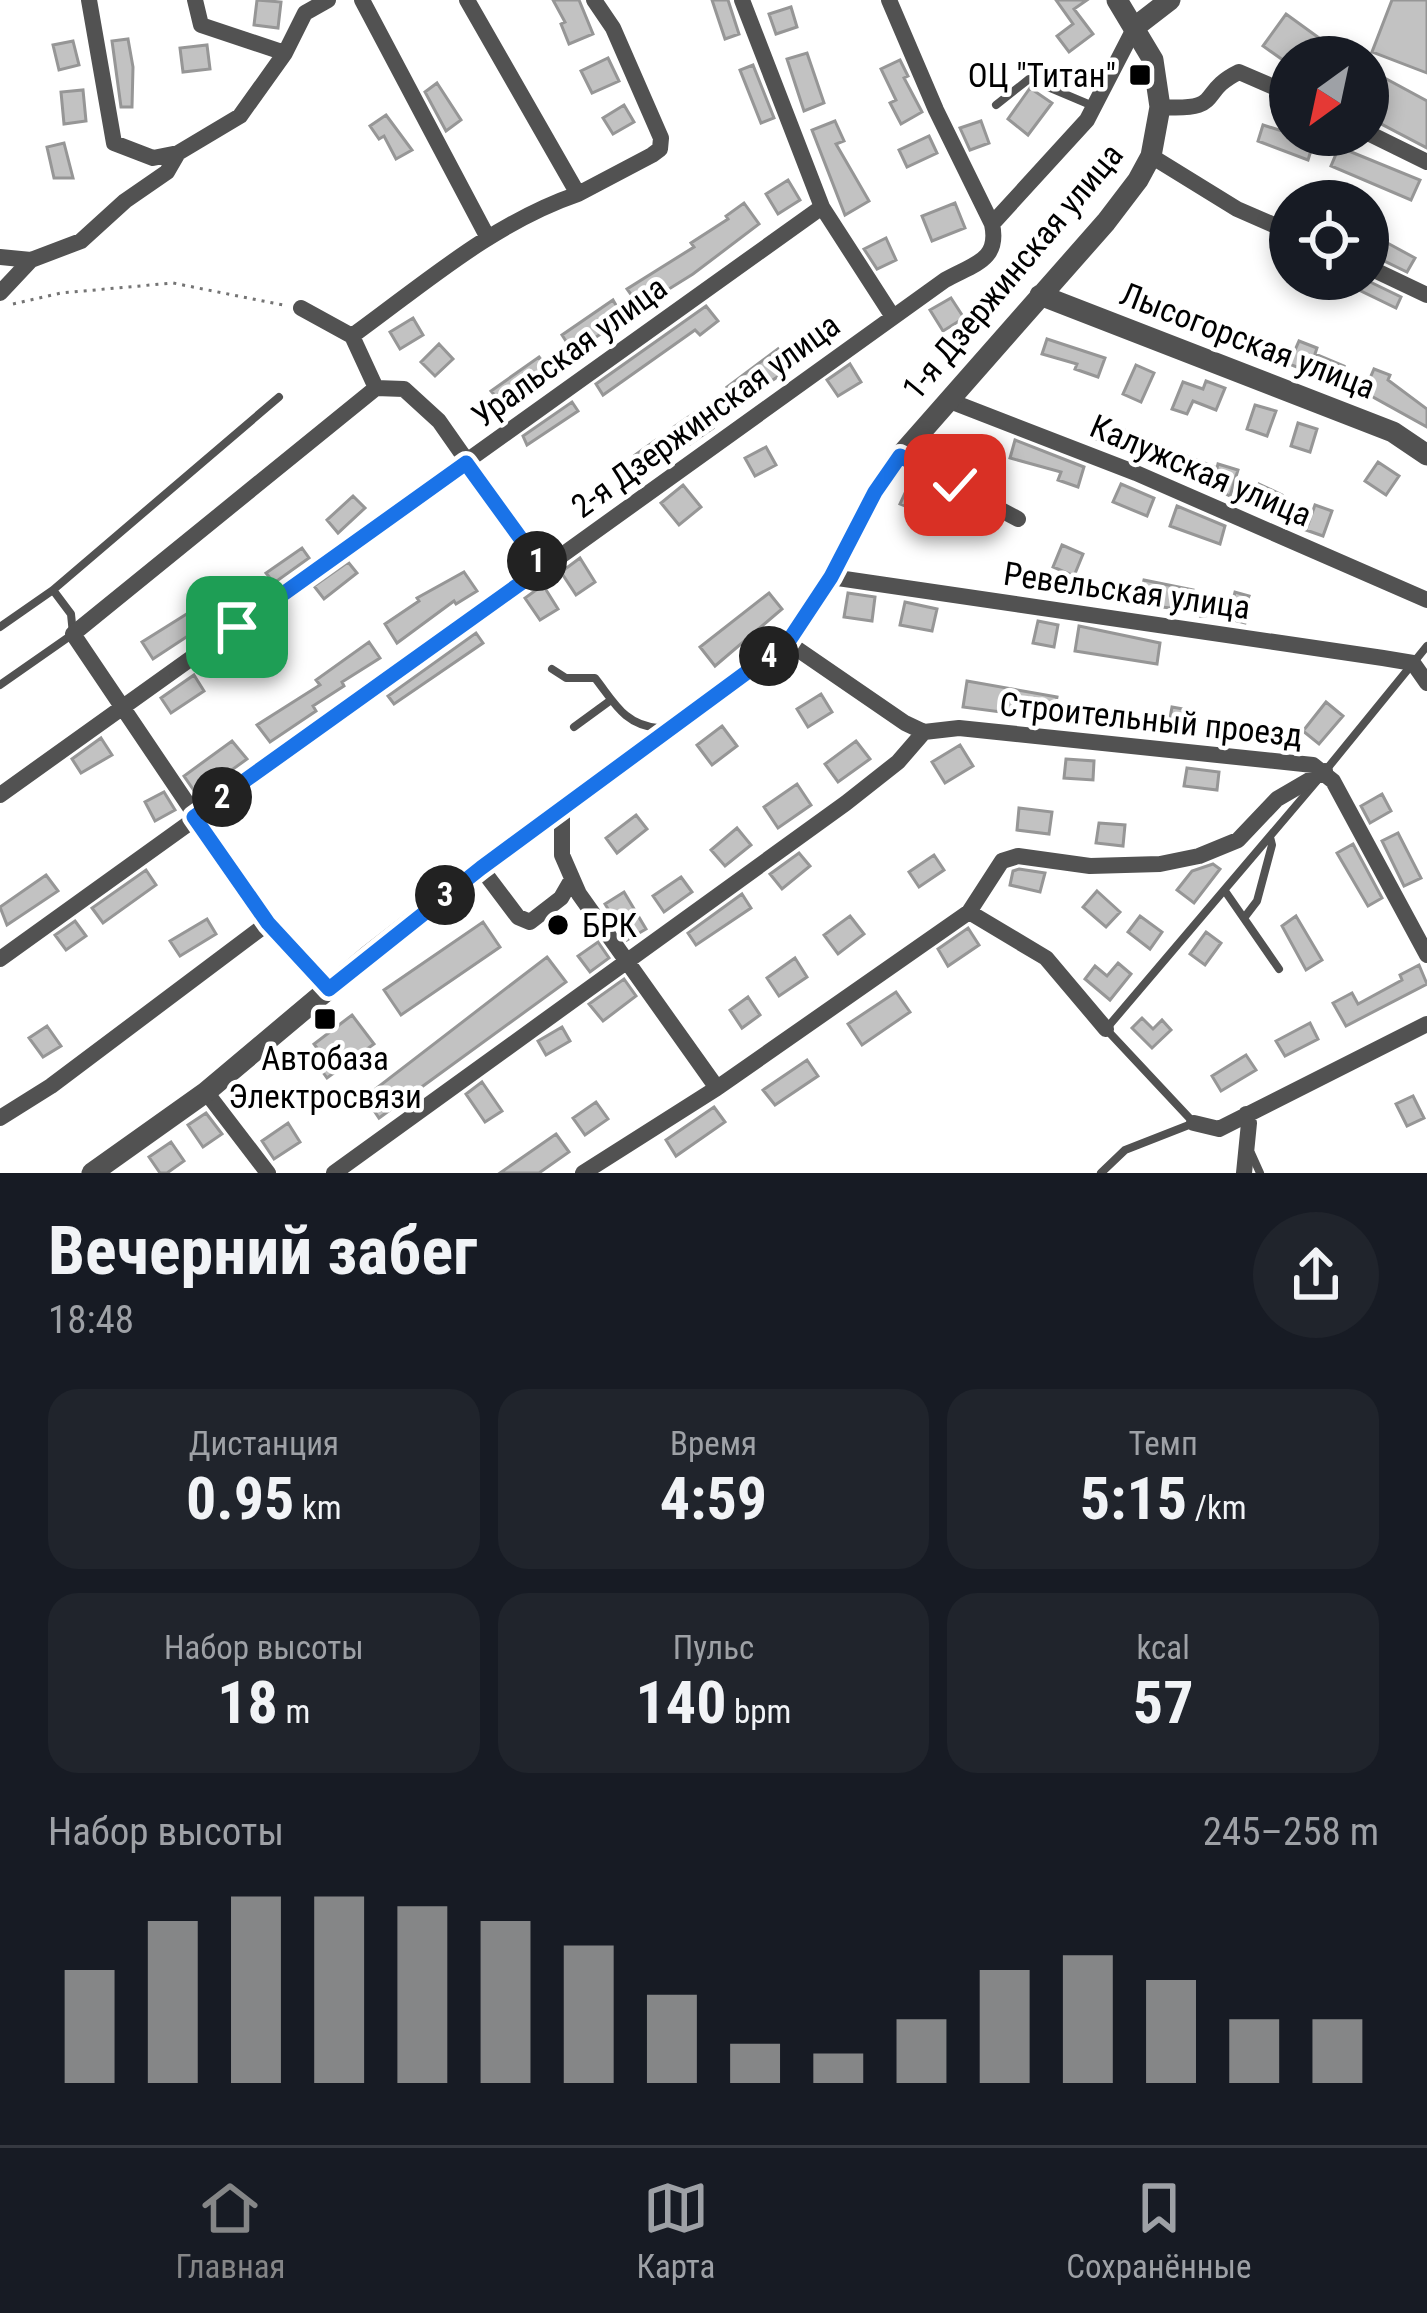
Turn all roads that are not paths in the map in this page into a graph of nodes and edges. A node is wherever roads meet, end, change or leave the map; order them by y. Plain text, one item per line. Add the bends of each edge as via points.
1 (88, 0) edge
2 (195, 0) edge
3 (328, 0) edge
4 (362, 0) edge
5 (467, 0) edge
6 (594, 0) edge
7 (742, 0) edge
8 (889, 0) edge
9 (1117, 0) edge
10 (1170, 0) edge
11 (1135, 27) junction
12 (285, 53) junction
13 (1269, 85) edge
14 (996, 105) dead end
15 (1094, 106) junction
16 (1160, 107) junction
17 (1389, 143) edge
18 (178, 153) junction
19 (1151, 156) junction
20 (1427, 162) edge
21 (578, 194) junction
22 (822, 207) junction
23 (1269, 223) edge
24 (992, 224) junction
25 (488, 238) junction
26 (0, 257) edge
27 (31, 260) junction
28 (1389, 277) edge
29 (0, 293) edge
30 (1040, 295) junction
31 (1427, 296) edge
32 (301, 308) road end
33 (893, 317) junction
34 (352, 337) junction
35 (376, 388) junction
36 (278, 397) dead end
37 (950, 400) junction
38 (924, 430) junction
39 (1427, 455) edge
40 (900, 456) junction
41 (466, 463) junction
42 (955, 485) junction
43 (1018, 519) dead end
44 (542, 568) junction
45 (831, 577) junction
46 (52, 590) junction
47 (1427, 600) edge
48 (0, 627) edge
49 (73, 634) junction
50 (788, 642) junction
51 (1427, 646) edge
52 (1413, 663) junction
53 (552, 669) dead end
54 (1427, 683) edge
55 (0, 686) edge
56 (611, 700) junction
57 (123, 709) junction
58 (574, 727) dead end
59 (671, 730) junction
60 (924, 732) junction
61 (1325, 771) junction
62 (0, 795) edge
63 (562, 810) junction
64 (194, 817) junction
65 (1270, 837) junction
66 (481, 868) junction
67 (572, 879) junction
68 (1226, 891) junction
69 (969, 912) junction
70 (1244, 918) junction
71 (268, 923) junction
72 (1427, 955) edge
73 (0, 958) edge
74 (626, 962) junction
75 (1280, 969) dead end
76 (329, 989) junction
77 (1427, 1024) edge
78 (1106, 1029) junction
79 (717, 1088) junction
80 (206, 1092) junction
81 (1246, 1114) junction
82 (0, 1118) edge
83 (1194, 1123) junction
84 (1248, 1147) junction
85 (92, 1173) edge
86 (268, 1173) edge
87 (334, 1173) edge
88 (583, 1173) edge
89 (1101, 1173) edge
90 (1244, 1173) edge
91 (1260, 1173) edge

1 - 18 street via 113,143 153,158
2 - 12 street via 201,25
3 - 12 street via 304,13
4 - 25 street
5 - 21 street
6 - 21 street via 662,139 652,155
7 - 22 street
8 - 24 street
9 - 11 street
10 - 11 street
11 - 15 street, 2-я Дзержинская улица
11 - 16 street via 1153,60
12 - 18 street via 240,116
13 - 16 street via 1239,72 1207,104
14 - 15 lane via 1029,79
15 - 24 street, 2-я Дзержинская улица
16 - 19 street, 1-я Дзержинская улица
17 - 20 street
18 - 27 street via 167,172 81,241
19 - 23 street
19 - 30 street, 1-я Дзержинская улица via 1106,222
21 - 25 street
22 - 33 street
22 - 41 street, Уральская улица
24 - 33 street, 2-я Дзержинская улица via 991,254
25 - 34 street
26 - 27 street
27 - 29 street
28 - 31 street
30 - 37 street, 1-я Дзержинская улица
30 - 39 street, Лысогорская улица via 1393,432
32 - 34 street
33 - 44 street, 2-я Дзержинская улица
34 - 35 street
35 - 41 street via 412,395
35 - 49 street
36 - 46 lane
37 - 38 street, 1-я Дзержинская улица
37 - 47 street, Калужская улица
38 - 40 street, 1-я Дзержинская улица
38 - 42 lane
40 - 42 street
40 - 45 street, 1-я Дзержинская улица
41 - 44 street
41 - 57 street, Уральская улица
42 - 43 street
44 - 64 street, 2-я Дзержинская улица
45 - 50 street, 1-я Дзержинская улица
45 - 52 street, Ревельская улица
46 - 48 lane
46 - 49 lane via 71,614
49 - 55 lane
49 - 57 street
50 - 59 street, 1-я Дзержинская улица
50 - 60 street
51 - 52 lane
52 - 54 street
52 - 61 lane
53 - 56 lane via 595,678
56 - 58 lane
56 - 59 lane via 636,724
57 - 62 street, Уральская улица
57 - 64 street
59 - 63 street, 1-я Дзержинская улица
60 - 61 street, Строительный проезд via 959,728
60 - 74 street via 846,803
61 - 65 lane
61 - 69 street via 1277,799 1238,840 1199,856 1090,866 1002,861
61 - 72 street, Строительный проезд
63 - 66 street, 1-я Дзержинская улица
63 - 67 street via 562,855
64 - 71 street
64 - 73 street, 2-я Дзержинская улица
65 - 68 lane
65 - 70 lane via 1257,901
66 - 67 street via 530,922
66 - 76 street, 1-я Дзержинская улица
67 - 74 street
68 - 70 lane
68 - 78 lane
69 - 78 street via 1046,958
69 - 79 street
70 - 75 lane
71 - 76 street
71 - 82 street
74 - 79 street
74 - 87 street
76 - 80 street, 1-я Дзержинская улица
77 - 81 street
78 - 83 lane
79 - 88 street
80 - 85 street, 1-я Дзержинская улица
80 - 86 street
81 - 83 street via 1215,1130
81 - 84 street
83 - 89 lane via 1125,1150
84 - 90 street
84 - 91 lane

